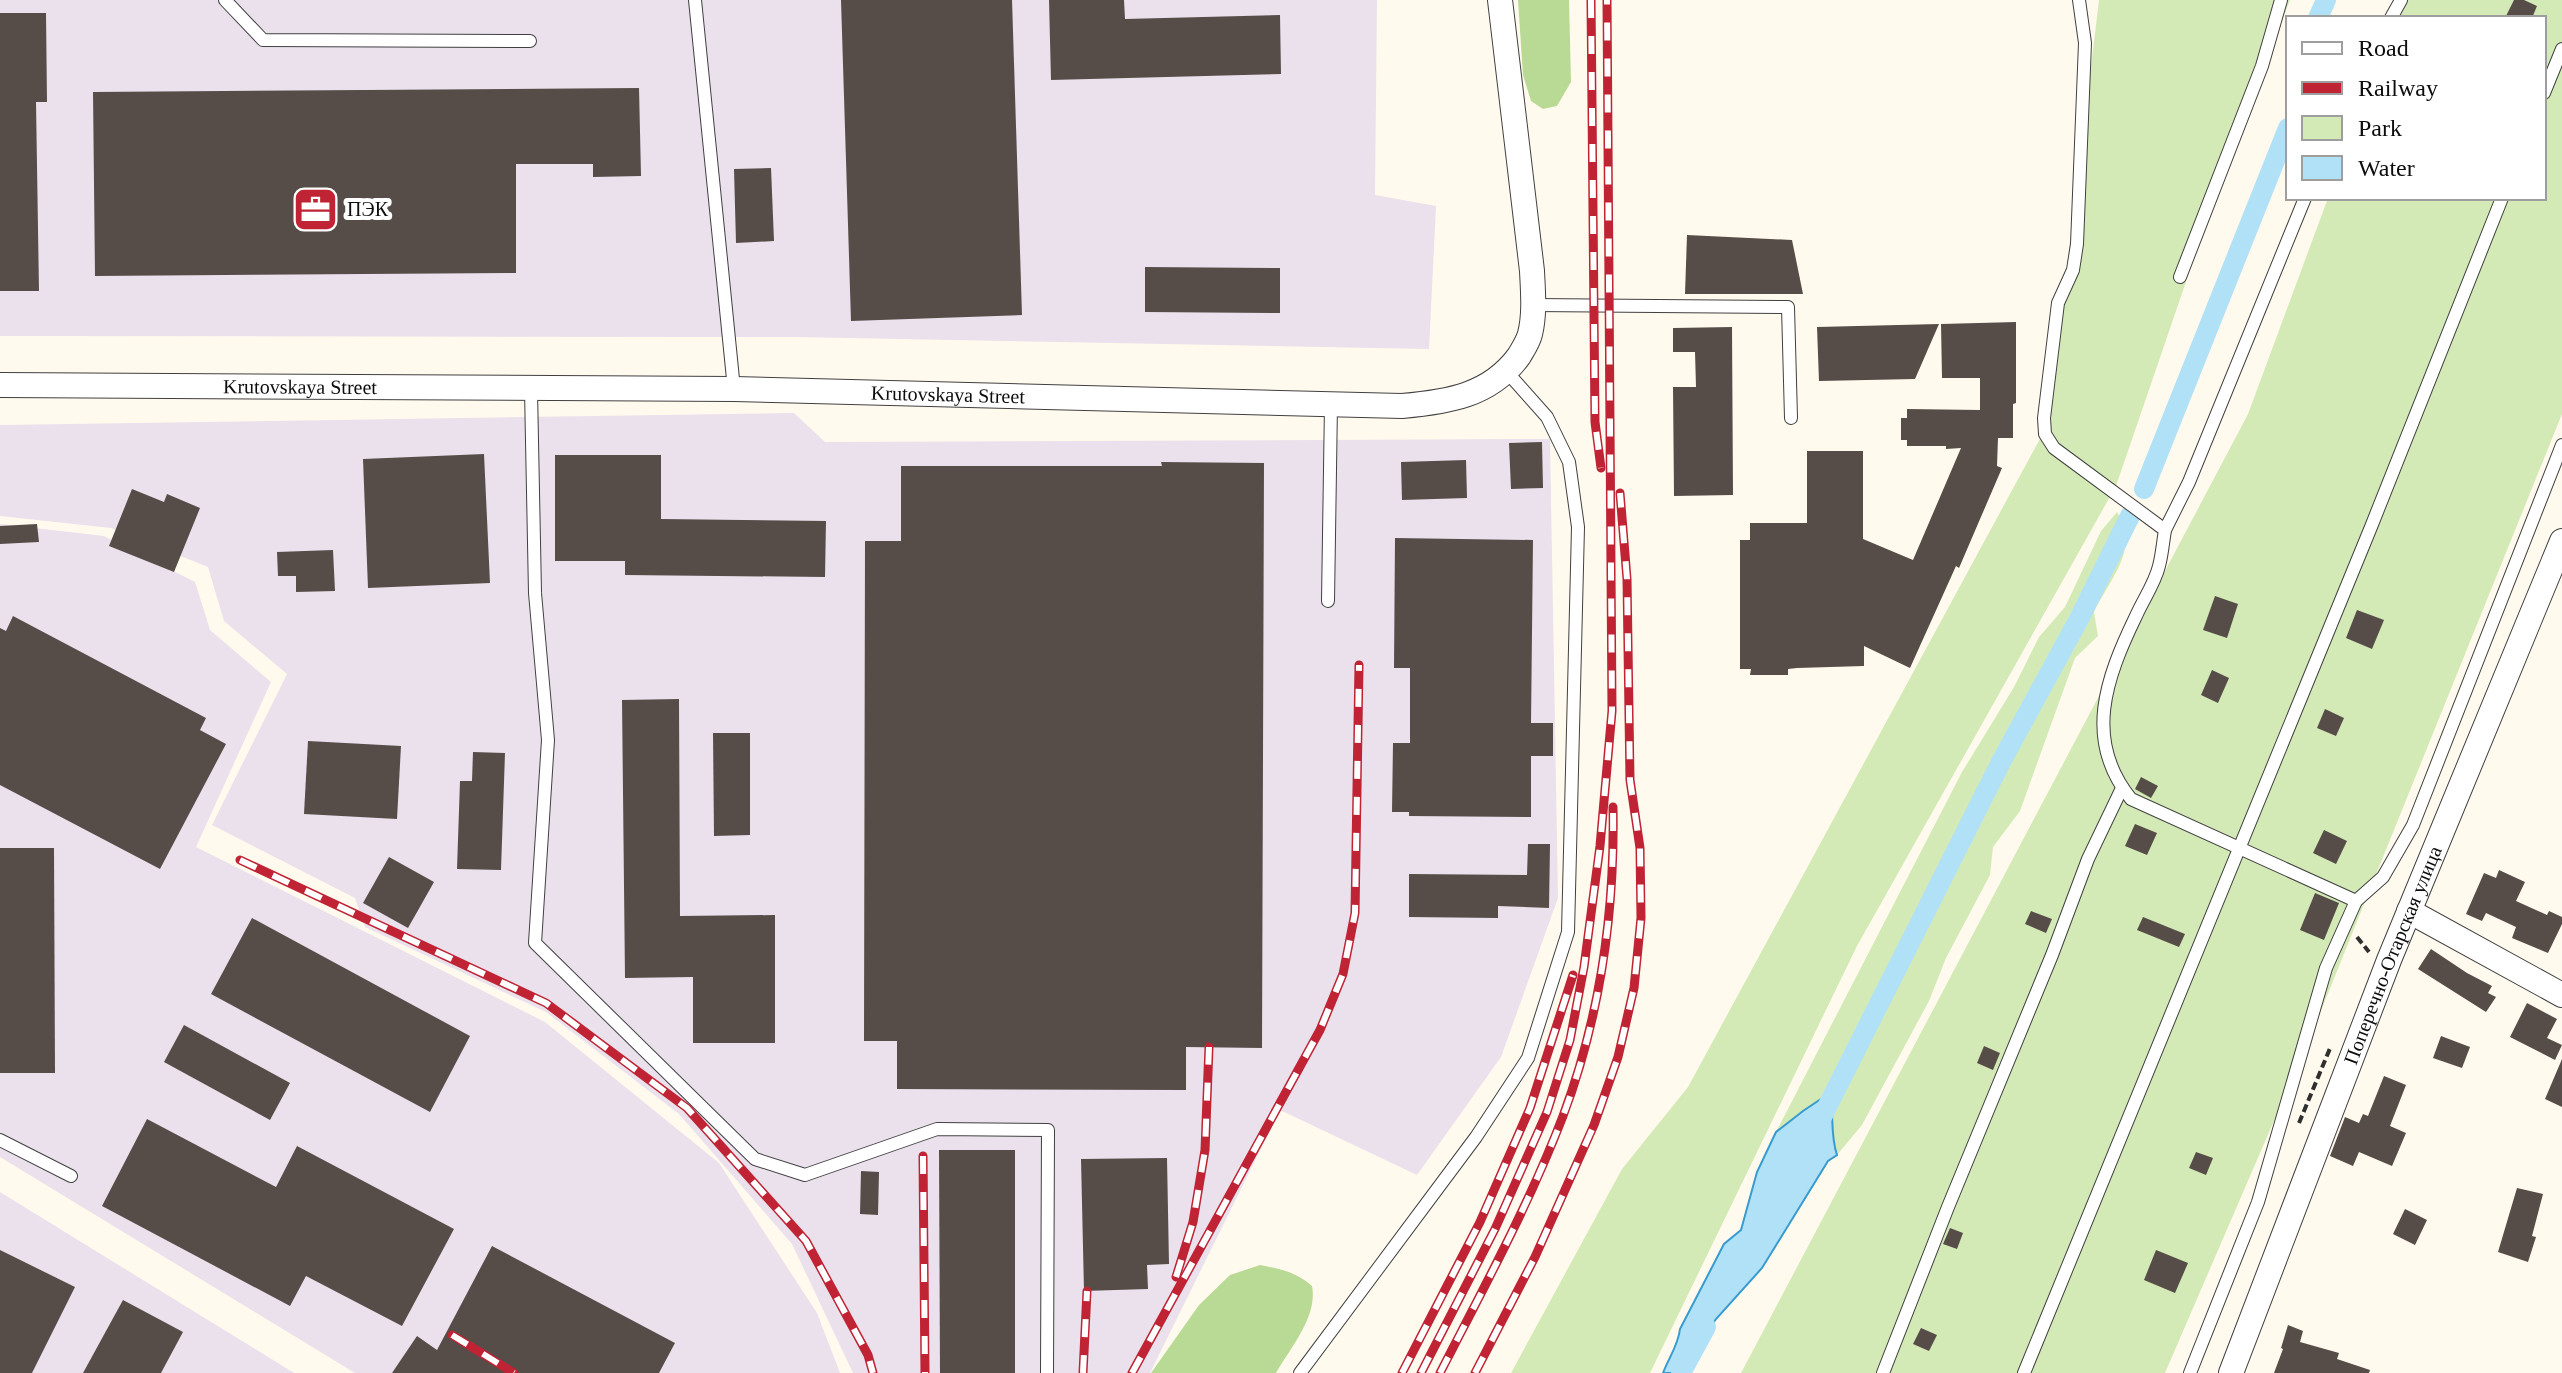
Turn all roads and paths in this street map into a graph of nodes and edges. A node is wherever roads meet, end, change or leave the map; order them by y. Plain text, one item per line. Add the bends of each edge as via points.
1 (225, 0) edge
2 (695, 0) edge
3 (1500, 0) edge
4 (2079, 0) edge
5 (2281, 0) edge
6 (530, 41) dead end
7 (2562, 49) edge
8 (2546, 88) edge
9 (2304, 200) edge
10 (2501, 200) edge
11 (2180, 277) dead end
12 (1533, 305) junction
13 (1507, 372) junction
14 (0, 385) edge
15 (734, 389) junction
16 (531, 390) junction
17 (1331, 404) junction
18 (1791, 418) dead end
19 (2562, 445) edge
20 (2165, 530) junction
21 (2562, 541) edge
22 (1328, 601) dead end
23 (2122, 788) junction
24 (2238, 848) junction
25 (2356, 901) junction
26 (2409, 911) junction
27 (2347, 922) junction
28 (2389, 960) junction
29 (2562, 995) edge
30 (0, 1140) edge
31 (71, 1176) dead end
32 (1047, 1373) edge
33 (1300, 1373) edge
34 (1883, 1373) edge
35 (2024, 1373) edge
36 (2190, 1373) edge
37 (2231, 1373) edge

1 - 6 lane via 263,40
2 - 15 lane
3 - 12 street, Krutovskaya Street
4 - 20 lane via 2085,43 2077,244 2073,270 2058,303 2045,434 2054,448
5 - 11 lane via 2262,66
7 - 8 lane
9 - 20 lane
10 - 24 lane
12 - 13 street, Krutovskaya Street via 1530,335
12 - 18 lane via 1788,307
13 - 17 street, Krutovskaya Street via 1472,393 1441,402
13 - 33 lane via 1547,417 1569,462 1578,527 1568,932 1528,1058 1476,1137
14 - 16 street, Krutovskaya Street
15 - 16 street, Krutovskaya Street
15 - 17 street, Krutovskaya Street
16 - 32 lane via 535,593 548,740 535,943 755,1159 805,1175 937,1129 1048,1130
17 - 22 lane
19 - 25 lane via 2413,825 2383,877
20 - 23 lane via 2159,568 2116,657 2102,709 2107,761
21 - 26 street, Поперечно-Отарская улица
23 - 24 lane via 2131,799
23 - 34 lane via 2088,859
24 - 25 lane
24 - 35 lane
25 - 27 lane
26 - 28 street, Поперечно-Отарская улица
26 - 29 street
27 - 28 path via 2369,952
27 - 36 lane via 2326,968 2258,1202
28 - 37 street, Поперечно-Отарская улица
30 - 31 lane

